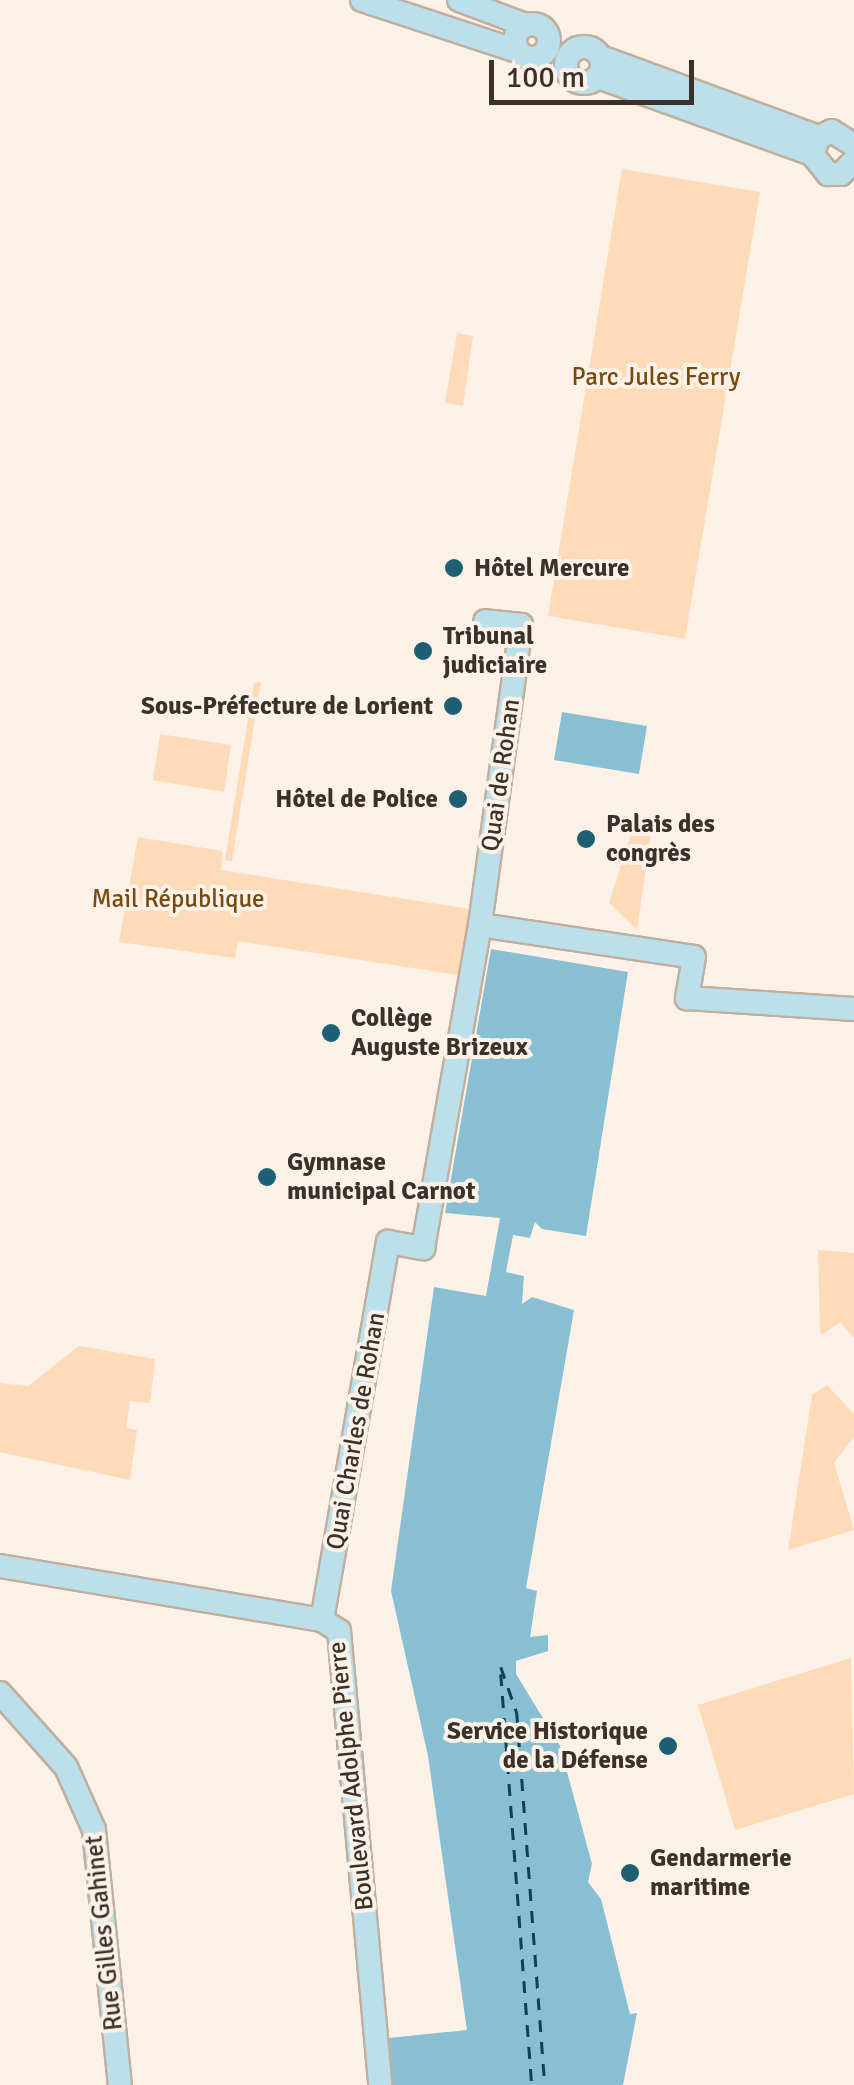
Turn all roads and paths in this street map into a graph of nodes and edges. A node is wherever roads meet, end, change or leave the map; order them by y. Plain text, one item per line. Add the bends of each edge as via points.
1 (362, 0) edge
2 (459, 0) edge
3 (535, 48) junction
4 (572, 57) junction
5 (599, 67) junction
6 (851, 136) edge
7 (816, 145) junction
8 (854, 161) edge
9 (485, 621) dead end
10 (480, 925) junction
11 (854, 1009) edge
12 (0, 1566) edge
13 (322, 1620) junction
14 (0, 1693) edge
15 (120, 2085) edge
16 (380, 2085) edge

1 - 3 street
2 - 3 street via 526,25 515,36
3 - 4 street
4 - 5 street
4 - 5 street via 579,82
5 - 7 street
6 - 7 street
7 - 8 street via 828,174 841,174
9 - 10 street, Quai de Rohan via 521,626
10 - 11 street via 694,957 687,998
10 - 13 street, Quai Charles de Rohan via 424,1248 388,1242
12 - 13 street, Boulevard Adolphe Pierre
13 - 16 street, Boulevard Adolphe Pierre via 339,1631 342,1648
14 - 15 street, Rue Gilles Gahinet via 66,1767 94,1830

